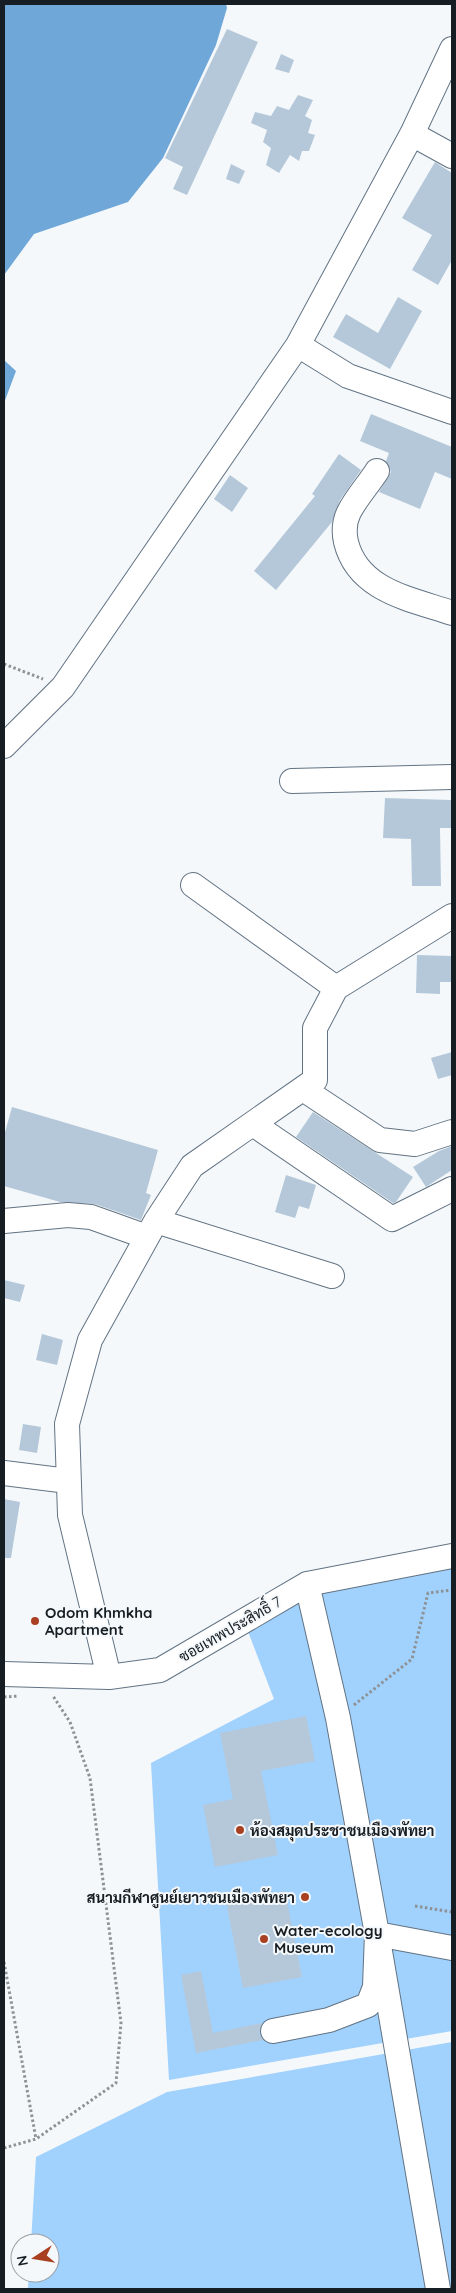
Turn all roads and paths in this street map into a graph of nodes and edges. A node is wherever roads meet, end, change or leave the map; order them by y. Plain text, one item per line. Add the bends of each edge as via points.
1 (452, 49) edge
2 (412, 134) junction
3 (452, 156) edge
4 (298, 345) junction
5 (452, 412) edge
6 (377, 472) dead end
7 (452, 612) edge
8 (4, 664) edge
9 (63, 687) junction
10 (4, 746) edge
11 (452, 777) edge
12 (292, 782) dead end
13 (193, 885) dead end
14 (452, 916) edge
15 (336, 988) junction
16 (303, 1089) junction
17 (253, 1124) junction
18 (452, 1132) edge
19 (452, 1190) edge
20 (4, 1221) edge
21 (152, 1229) junction
22 (332, 1276) dead end
23 (4, 1473) edge
24 (68, 1481) junction
25 (452, 1556) edge
26 (307, 1584) junction
27 (452, 1590) edge
28 (4, 1674) edge
29 (109, 1677) junction
30 (24, 1695) dead end
31 (44, 1696) dead end
32 (4, 1697) edge
33 (338, 1718) junction
34 (415, 1906) dead end
35 (452, 1912) edge
36 (377, 1934) junction
37 (452, 1948) edge
38 (4, 1962) edge
39 (273, 2032) dead end
40 (36, 2139) junction
41 (4, 2148) edge
42 (438, 2289) edge

1 - 2 street
2 - 3 street
2 - 4 street
4 - 5 street via 348,376
4 - 9 street
6 - 7 street via 348,513 344,532 349,552 361,573 380,588
8 - 9 path
9 - 10 street
11 - 12 street
13 - 15 street
14 - 15 street
15 - 16 street via 315,1028 315,1080
16 - 17 street
16 - 18 street via 380,1140 415,1144
17 - 19 street via 392,1219
17 - 21 street via 192,1166
20 - 21 street via 68,1215
21 - 22 street
21 - 24 street via 90,1340 67,1424
23 - 24 street
24 - 29 street via 70,1515
25 - 26 street, ซอยเทพประสิทธิ์ 7
26 - 29 street, ซอยเทพประสิทธิ์ 7 via 160,1670
26 - 33 street
27 - 33 path via 428,1593 412,1659
28 - 29 street, ซอยเทพประสิทธิ์ 7
30 - 32 path
31 - 40 path via 54,1696 70,1722 90,1778 121,2023 116,2083
33 - 36 street
34 - 35 path
36 - 37 street
36 - 39 street via 375,1987 368,2006 329,2020
36 - 42 street
38 - 40 path
40 - 41 path

